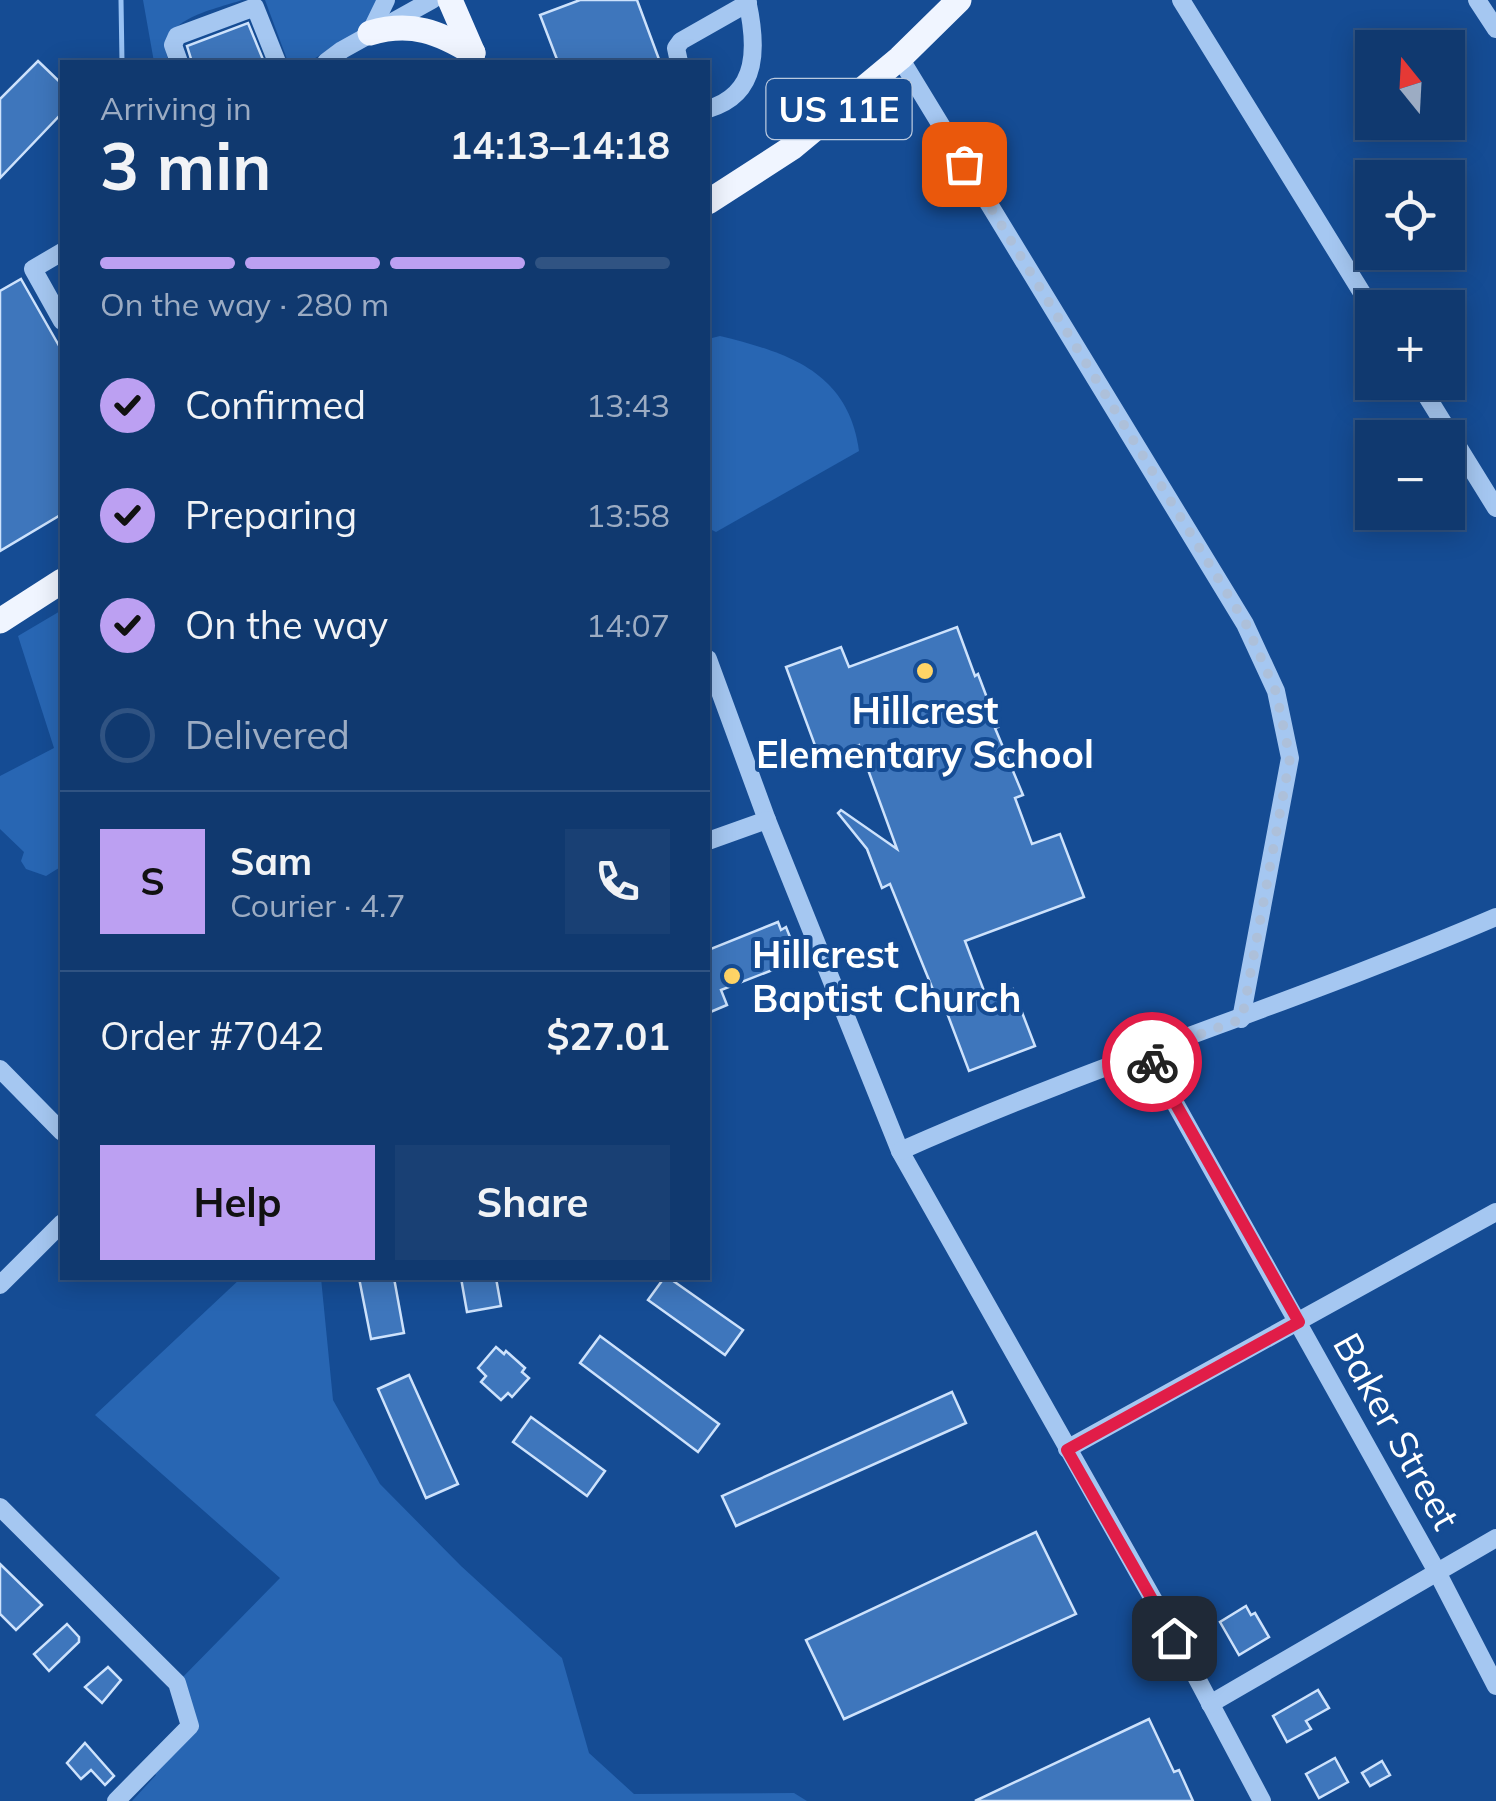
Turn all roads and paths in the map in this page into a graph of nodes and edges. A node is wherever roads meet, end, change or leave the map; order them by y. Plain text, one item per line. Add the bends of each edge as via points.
1 (386, 0) edge
2 (432, 0) edge
3 (450, 0) edge
4 (1181, 0) edge
5 (1477, 0) edge
6 (748, 2) edge
7 (952, 2) edge
8 (1496, 29) edge
9 (370, 33) junction
10 (475, 58) edge
11 (900, 58) junction
12 (178, 60) edge
13 (276, 60) edge
14 (329, 60) edge
15 (679, 60) edge
16 (710, 108) edge
17 (710, 201) edge
18 (60, 253) edge
19 (1361, 290) edge
20 (60, 317) edge
21 (1429, 400) edge
22 (1496, 508) edge
23 (60, 582) edge
24 (0, 620) edge
25 (710, 665) edge
26 (766, 820) junction
27 (710, 840) edge
28 (1496, 917) edge
29 (1242, 1019) junction
30 (1148, 1053) junction
31 (0, 1070) edge
32 (60, 1130) edge
33 (900, 1151) junction
34 (1496, 1212) edge
35 (60, 1225) edge
36 (0, 1285) edge
37 (1299, 1322) junction
38 (1067, 1450) junction
39 (0, 1507) edge
40 (1496, 1538) edge
41 (1436, 1570) junction
42 (1496, 1686) edge
43 (1210, 1704) junction
44 (116, 1801) edge
45 (1262, 1801) edge

1 - 9 street
2 - 9 street
3 - 10 main road
4 - 19 street
5 - 8 street
6 - 15 street via 680,41
6 - 16 street via 753,28 746,84
7 - 11 main road, US 11E
9 - 10 main road via 411,26 442,34
9 - 14 street
11 - 17 main road, US 11E via 793,147
11 - 29 street via 1246,624 1276,692 1290,758
12 - 13 street via 177,36 255,6
18 - 20 street via 33,269
21 - 22 street
23 - 24 main road
25 - 26 street
26 - 27 street
26 - 33 street
28 - 29 street
29 - 30 street
30 - 33 street
30 - 37 street, Baker Street
31 - 32 street
33 - 38 street
34 - 37 street
35 - 36 street
37 - 38 street
37 - 41 street, Baker Street
38 - 43 street
39 - 44 street via 177,1684 190,1726
40 - 41 street
41 - 42 street, Baker Street
41 - 43 street
43 - 45 street

